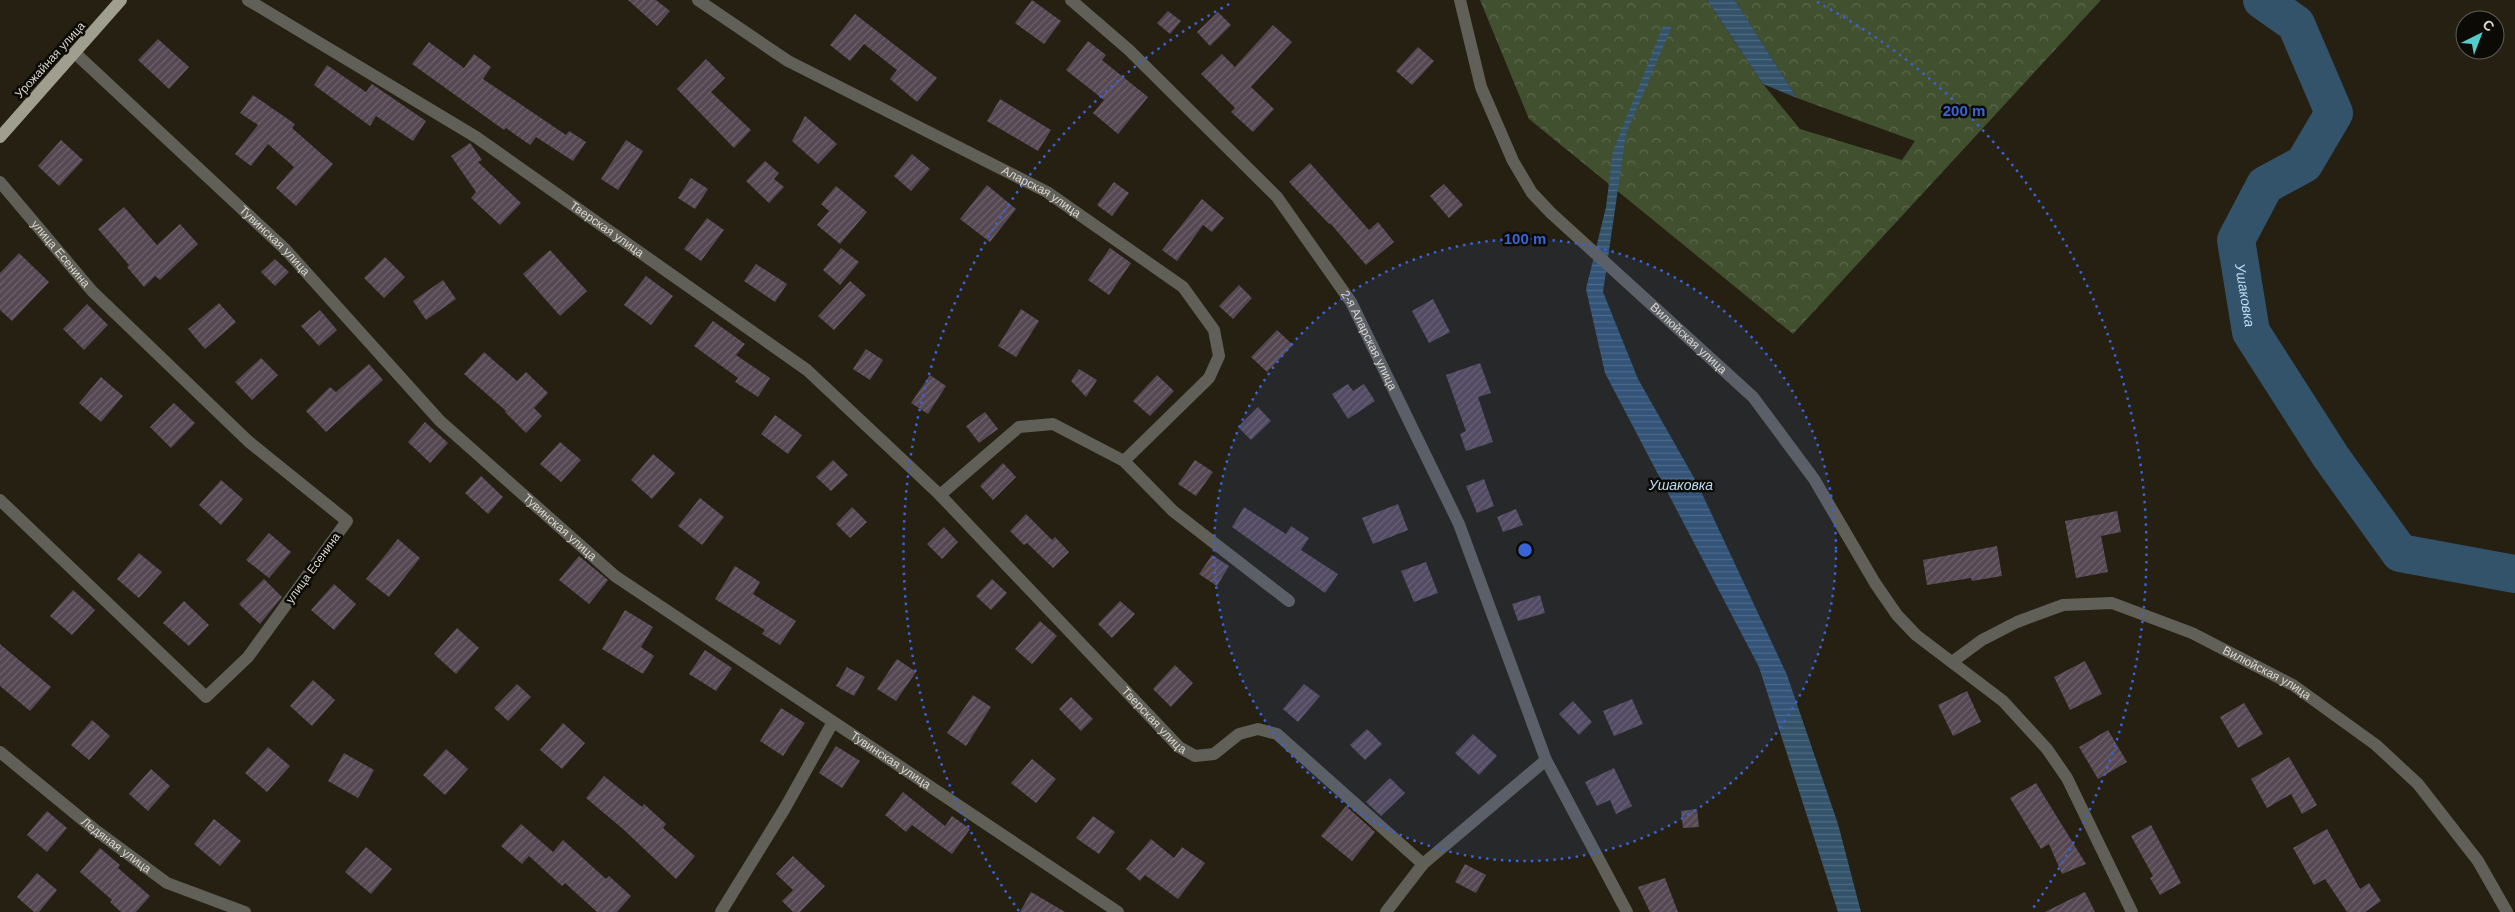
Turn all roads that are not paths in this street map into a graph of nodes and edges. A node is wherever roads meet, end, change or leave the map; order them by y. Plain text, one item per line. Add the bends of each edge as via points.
1 (121, 0) edge
2 (248, 0) edge
3 (698, 0) edge
4 (1071, 0) edge
5 (1460, 0) edge
6 (75, 53) junction
7 (0, 137) edge
8 (0, 182) edge
9 (1124, 461) junction
10 (940, 495) junction
11 (0, 500) edge
12 (1289, 601) dead end
13 (1952, 662) junction
14 (834, 722) junction
15 (0, 752) edge
16 (1546, 760) junction
17 (1423, 864) junction
18 (246, 912) edge
19 (721, 912) edge
20 (1118, 912) edge
21 (1386, 912) edge
22 (1627, 912) edge
23 (2132, 912) edge
24 (2507, 912) edge

1 - 6 main road, Урожайная улица
2 - 10 street, Тверская улица via 476,137 806,370
3 - 9 street, Аларская улица via 788,61 1048,192 1183,287 1214,330 1220,356 1209,378
4 - 16 street, 2-я Аларская улица via 1129,50 1277,197 1351,302 1459,524
5 - 13 street, Вилюйская улица via 1481,87 1512,161 1532,193 1753,397 1814,479 1875,583 1897,614 1916,635
6 - 7 main road, Урожайная улица
6 - 14 street, Тувинская улица via 286,250 440,421 615,576
8 - 11 street, улица Есенина via 92,291 248,441 347,521 248,657 206,697
9 - 10 street via 1054,424 1019,427
9 - 12 street via 1174,511
10 - 17 street, Тверская улица via 1179,747 1195,756 1214,754 1239,734 1258,729 1277,734
13 - 23 street, Вилюйская улица via 2003,701 2047,749 2067,778
13 - 24 street, Вилюйская улица via 1982,640 2017,622 2063,605 2112,603 2192,632 2293,685 2376,745 2418,784 2472,854
14 - 19 street via 786,808
14 - 20 street, Тувинская улица
15 - 18 street, Ледяная улица via 94,829 167,883
16 - 17 street
16 - 22 street, 2-я Аларская улица
17 - 21 street

